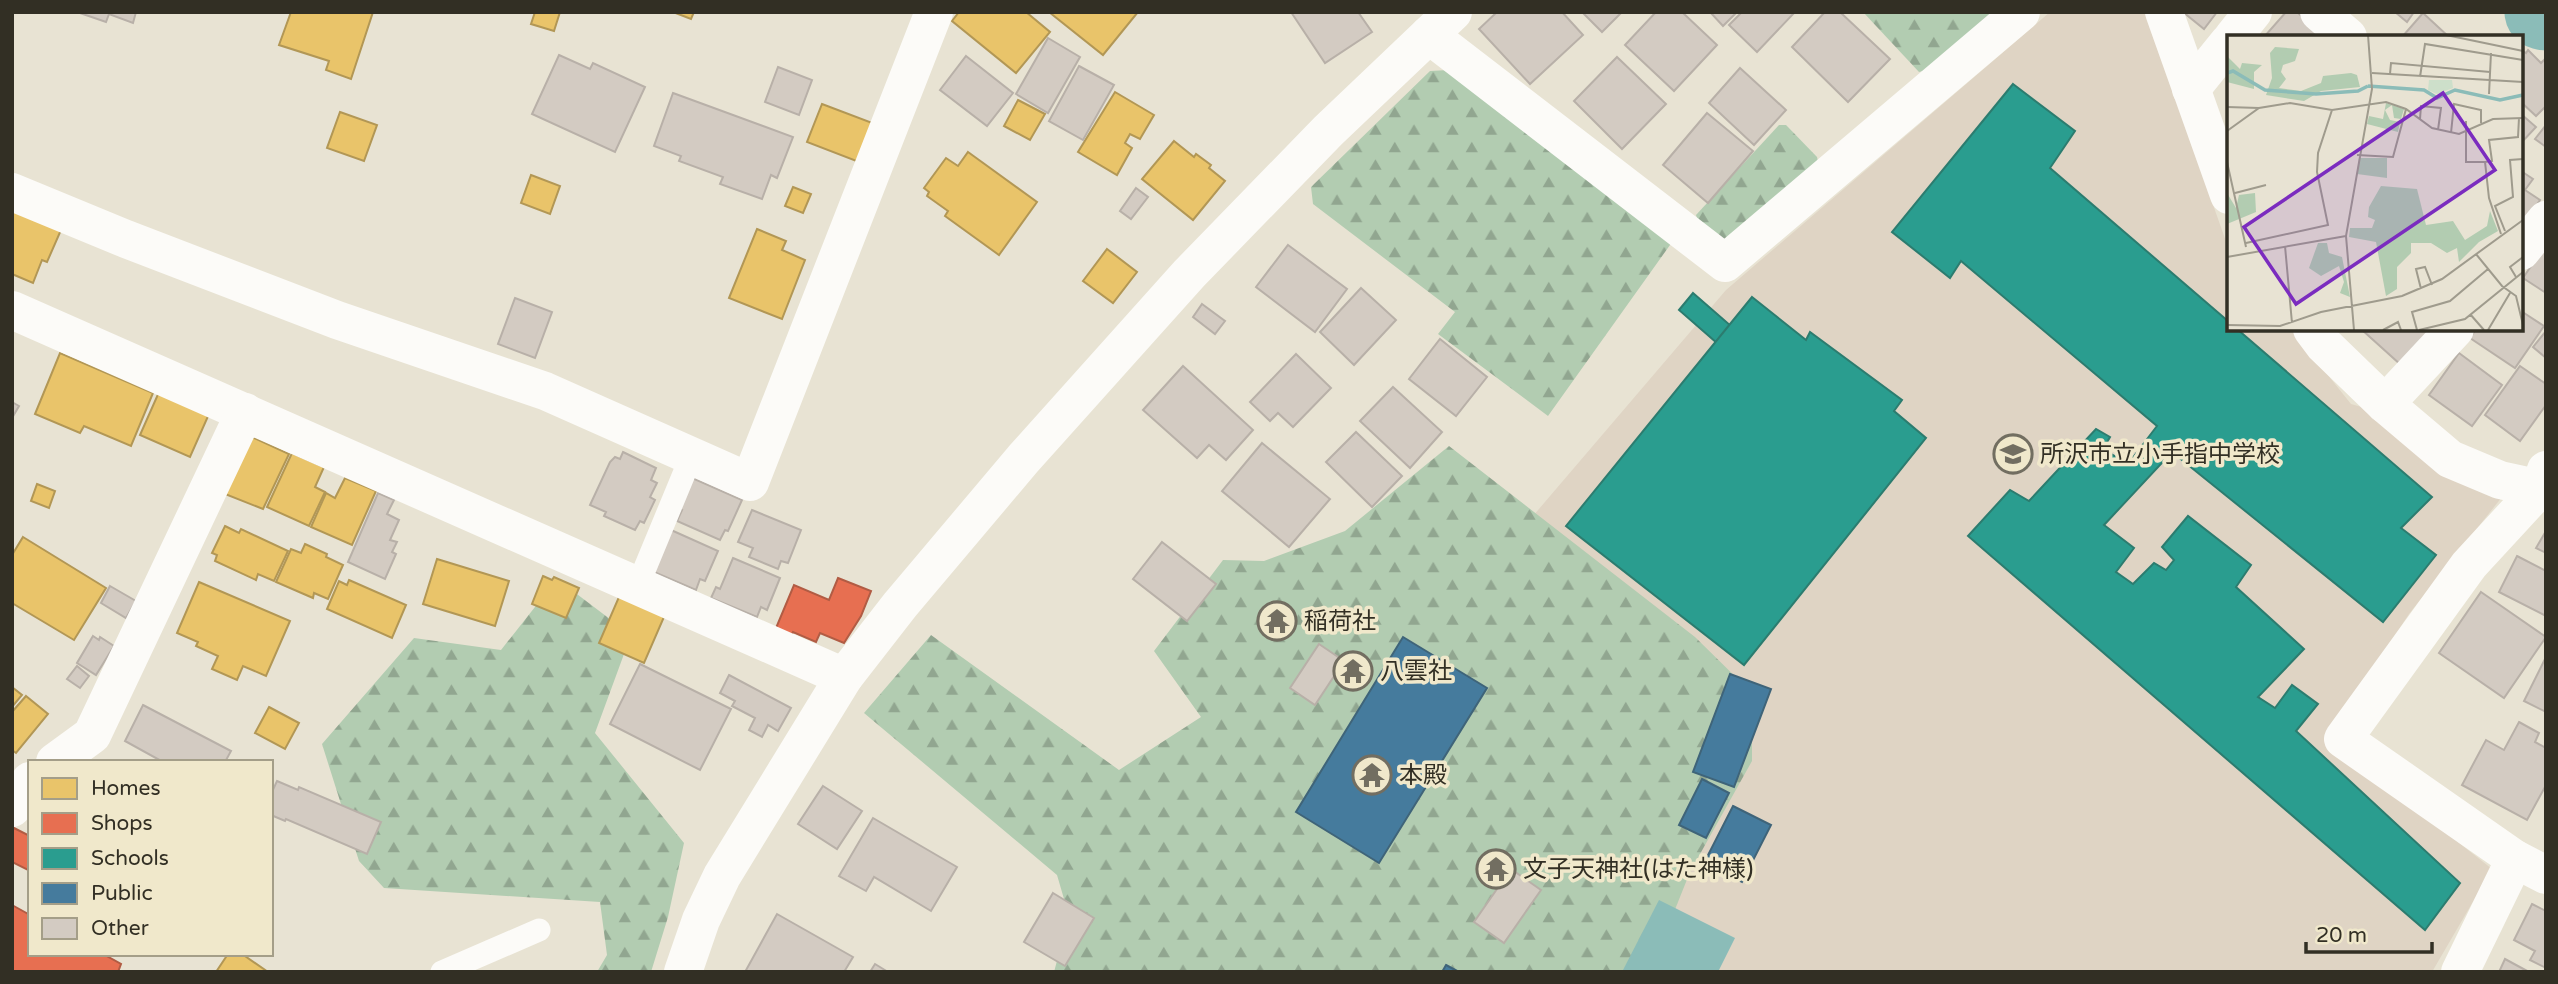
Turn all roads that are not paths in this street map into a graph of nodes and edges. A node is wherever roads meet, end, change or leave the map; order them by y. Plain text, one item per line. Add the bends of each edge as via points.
1 (934, 12) edge
2 (2021, 12) edge
3 (2164, 12) edge
4 (2253, 12) edge
5 (2319, 12) edge
6 (1441, 24) edge
7 (2235, 35) edge
8 (2346, 35) edge
9 (2227, 44) edge
10 (2191, 89) junction
11 (2227, 189) edge
12 (12, 192) edge
13 (2546, 220) edge
14 (2523, 249) edge
15 (12, 310) edge
16 (2314, 331) edge
17 (2453, 331) edge
18 (2385, 404) junction
19 (245, 412) junction
20 (691, 457) junction
21 (2543, 483) edge
22 (638, 585) junction
23 (845, 677) junction
24 (58, 760) edge
25 (28, 784) edge
26 (12, 808) edge
27 (2531, 867) edge
28 (539, 930) dead end
29 (442, 972) edge
30 (683, 972) edge
31 (2460, 972) edge

1 - 20 street via 750,482
2 - 6 street via 1726,263
3 - 10 street
4 - 7 street
5 - 8 street
6 - 23 street via 1328,131 1189,274 1024,458
9 - 10 street
10 - 11 street
12 - 20 street via 337,320 545,391
13 - 14 street
15 - 19 street
16 - 18 street
17 - 18 street
18 - 21 street via 2450,458 2500,480
19 - 22 street
19 - 24 street via 92,735
20 - 22 lane
21 - 27 street via 2469,565 2343,739
22 - 23 street
23 - 30 street via 722,876
25 - 26 street
27 - 31 street
28 - 29 lane

